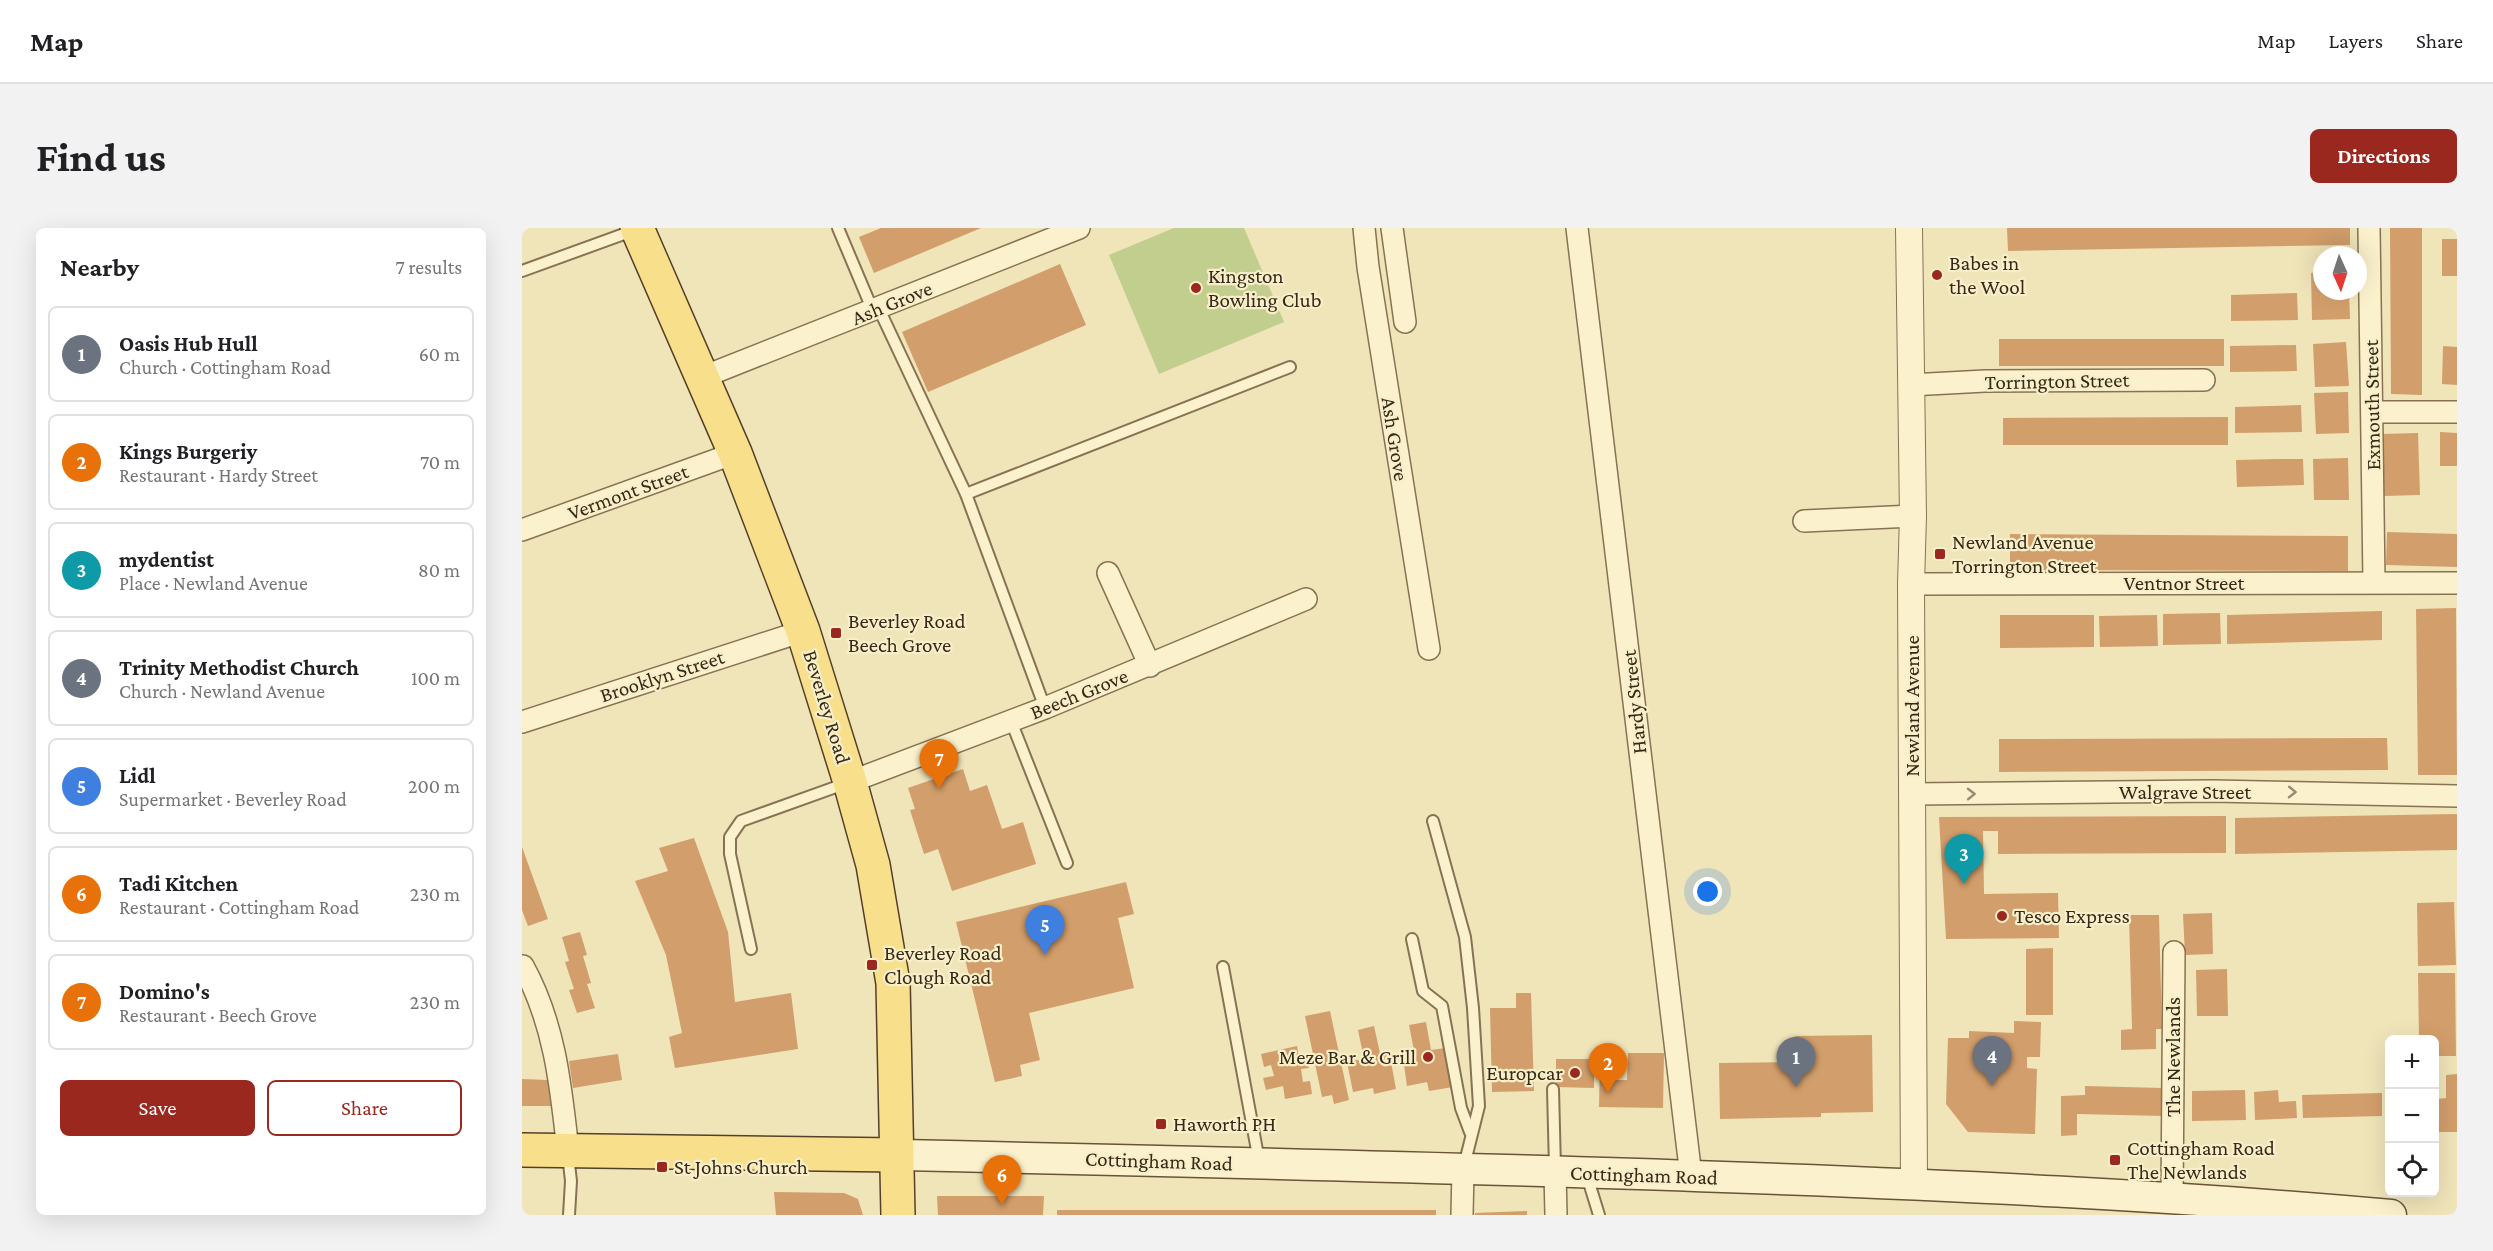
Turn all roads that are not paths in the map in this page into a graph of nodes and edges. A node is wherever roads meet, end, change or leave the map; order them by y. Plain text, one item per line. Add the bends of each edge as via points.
1 (838, 228) edge
2 (1079, 228) edge
3 (1364, 228) edge
4 (1392, 228) edge
5 (1577, 228) edge
6 (1909, 228) edge
7 (2369, 228) edge
8 (638, 229) edge
9 (522, 271) edge
10 (876, 310) junction
11 (1405, 322) dead end
12 (1290, 367) dead end
13 (704, 377) junction
14 (2204, 380) dead end
15 (1910, 385) junction
16 (2372, 412) junction
17 (2457, 412) edge
18 (735, 453) junction
19 (966, 494) junction
20 (1913, 516) junction
21 (1804, 520) dead end
22 (522, 530) edge
23 (1108, 573) dead end
24 (2374, 582) junction
25 (2457, 583) edge
26 (1911, 584) junction
27 (1306, 599) dead end
28 (803, 631) junction
29 (1429, 649) dead end
30 (1150, 666) junction
31 (1045, 708) junction
32 (1011, 721) junction
33 (522, 722) edge
34 (850, 782) junction
35 (1913, 794) junction
36 (2457, 796) edge
37 (1433, 821) dead end
38 (1066, 863) dead end
39 (1412, 939) dead end
40 (752, 949) dead end
41 (2174, 952) dead end
42 (526, 964) edge
43 (1223, 967) dead end
44 (1552, 1089) dead end
45 (1470, 1132) junction
46 (522, 1150) edge
47 (568, 1152) junction
48 (897, 1155) junction
49 (1260, 1164) junction
50 (1463, 1169) junction
51 (1555, 1172) junction
52 (1586, 1173) junction
53 (1691, 1176) junction
54 (1914, 1184) junction
55 (2172, 1198) junction
56 (2282, 1210) edge
57 (569, 1215) edge
58 (898, 1215) edge
59 (1462, 1215) edge
60 (1556, 1215) edge
61 (1599, 1215) edge
62 (2391, 1215) edge

1 - 10 lane
2 - 10 street, Ash Grove
3 - 29 street, Ash Grove
4 - 11 street
5 - 53 street, Hardy Street
6 - 15 street, Newland Avenue
7 - 16 street, Exmouth Street
8 - 9 lane
8 - 13 main road, Beverley Road
10 - 13 street, Ash Grove
10 - 19 lane
12 - 19 lane
13 - 18 main road, Beverley Road
14 - 15 street, Torrington Street
15 - 20 street, Newland Avenue
16 - 17 street
16 - 24 street, Exmouth Street
18 - 22 street, Vermont Street
18 - 28 main road, Beverley Road
19 - 31 lane
20 - 21 street
20 - 26 street, Newland Avenue
23 - 30 street
24 - 25 street, Ventnor Street
24 - 26 street, Ventnor Street
26 - 35 street, Newland Avenue
27 - 30 street, Beech Grove
28 - 33 street, Brooklyn Street
28 - 34 main road, Beverley Road
30 - 31 street, Beech Grove
31 - 32 street, Beech Grove
32 - 34 street, Beech Grove
32 - 38 lane
34 - 40 lane via 741,821 730,837 730,854
34 - 48 main road, Beverley Road via 873,865 894,983
35 -> 36 street, Walgrave Street via 2213,791
35 - 54 street, Newland Avenue
37 - 45 lane via 1465,937 1479,1106
39 - 45 lane via 1423,991 1442,1006 1461,1108
41 - 55 street, The Newlands
42 - 47 street via 559,1068
43 - 49 lane
44 - 51 lane
45 - 50 lane
46 - 47 main road
47 - 48 main road
47 - 57 lane
48 - 49 main road, Cottingham Road
48 - 58 main road, Beverley Road
49 - 50 main road, Cottingham Road
50 - 51 main road, Cottingham Road
50 - 59 street
51 - 52 main road, Cottingham Road
51 - 60 street
52 - 53 main road, Cottingham Road
52 - 61 lane
53 - 54 main road, Cottingham Road
54 - 55 main road, Cottingham Road
55 - 56 main road, Cottingham Road
56 - 62 main road, Cottingham Road

